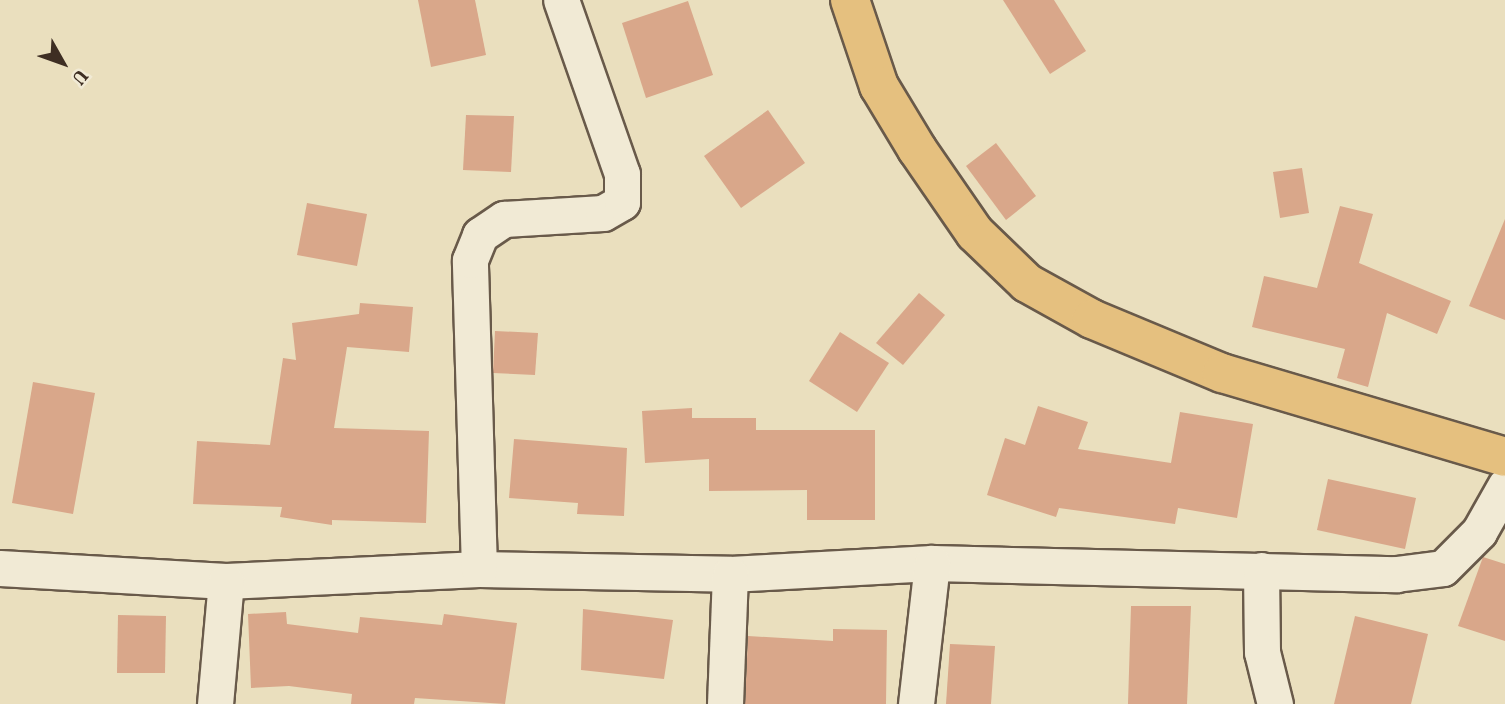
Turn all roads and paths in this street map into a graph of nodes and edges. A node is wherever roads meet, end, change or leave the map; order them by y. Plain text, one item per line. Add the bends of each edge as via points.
1 (561, 0) edge
2 (850, 0) edge
3 (1505, 457) edge
4 (1505, 486) edge
5 (932, 563) junction
6 (0, 568) edge
7 (479, 569) junction
8 (1261, 570) junction
9 (730, 574) junction
10 (226, 582) junction
11 (215, 704) edge
12 (725, 704) edge
13 (916, 704) edge
14 (1275, 704) edge

1 - 7 street via 622,174 622,202 603,213 504,219 480,235 470,260
2 - 3 highway via 879,86 917,149 975,233 1027,283 1092,319 1223,373
4 - 8 street via 1479,533 1443,568 1396,574
5 - 8 street
5 - 9 street
5 - 13 street
6 - 10 street
7 - 9 street
7 - 10 street
8 - 14 street via 1262,652
9 - 12 street
10 - 11 street

